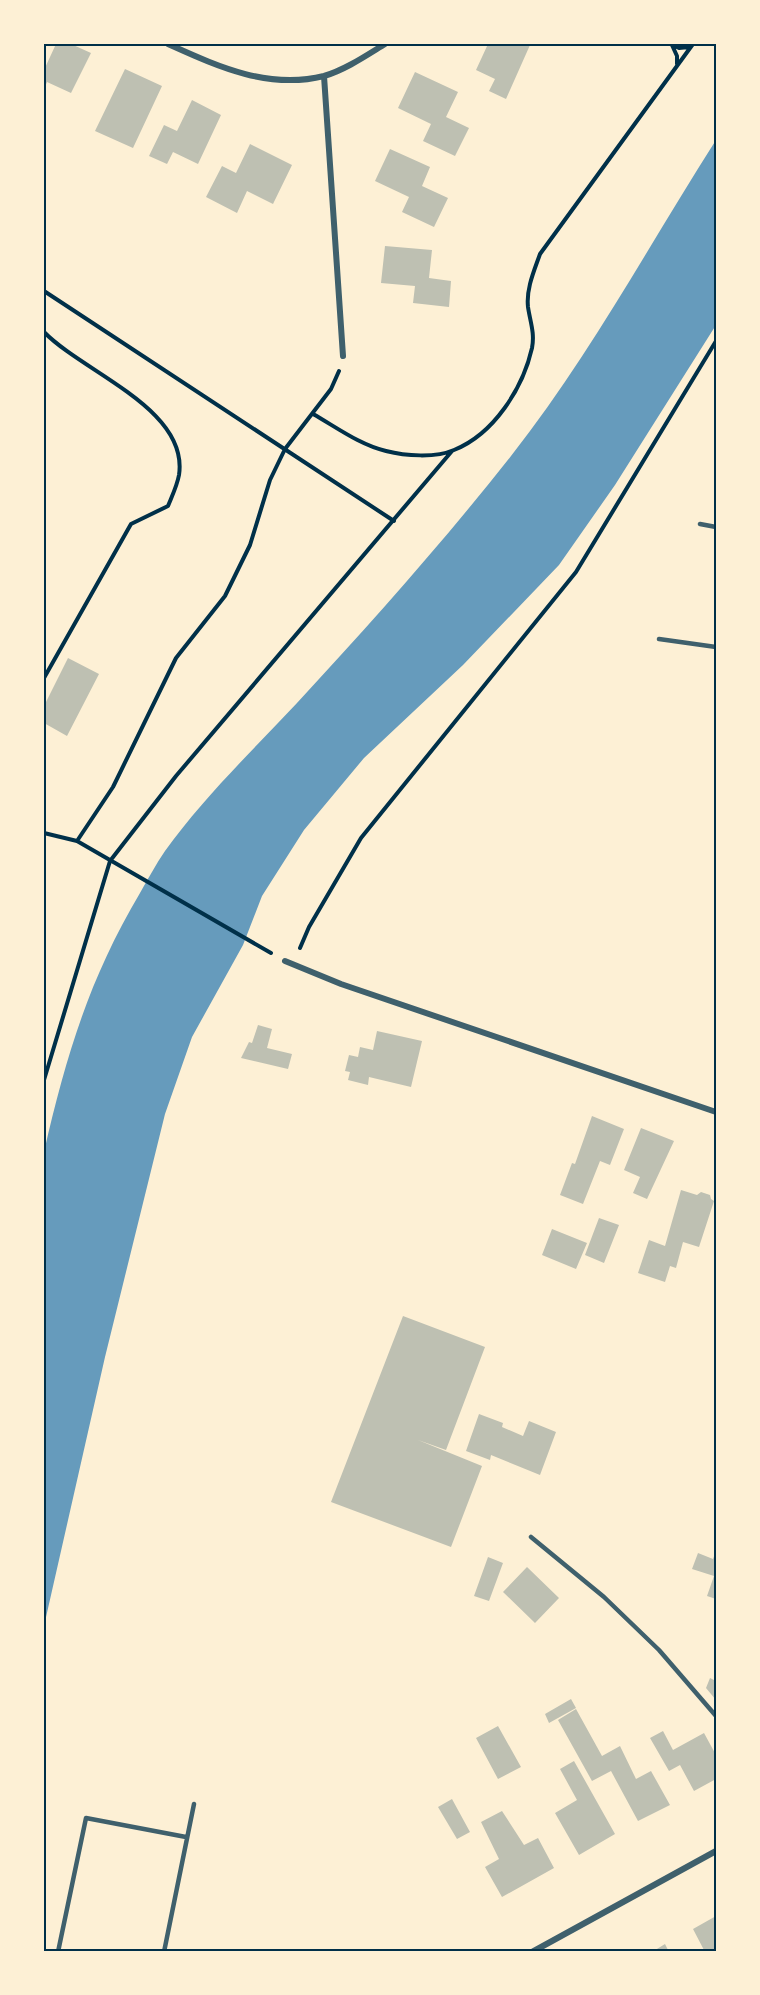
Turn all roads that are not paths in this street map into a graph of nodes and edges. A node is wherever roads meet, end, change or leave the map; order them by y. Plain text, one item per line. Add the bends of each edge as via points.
1 (168, 44) edge
2 (385, 44) edge
3 (324, 76) junction
4 (343, 356) road end
5 (700, 524) dead end
6 (717, 527) edge
7 (659, 639) dead end
8 (717, 647) edge
9 (285, 961) road end
10 (717, 1112) edge
11 (531, 1537) dead end
12 (717, 1716) edge
13 (194, 1804) dead end
14 (186, 1836) junction
15 (717, 1851) edge
16 (58, 1952) edge
17 (164, 1952) edge
18 (532, 1952) edge

1 - 3 street via 239,74 270,79
2 - 3 street
3 - 4 street
5 - 6 lane
7 - 8 lane
9 - 10 street
11 - 12 lane via 628,1620
13 - 14 lane
14 - 16 lane via 86,1818
14 - 17 lane
15 - 18 street

